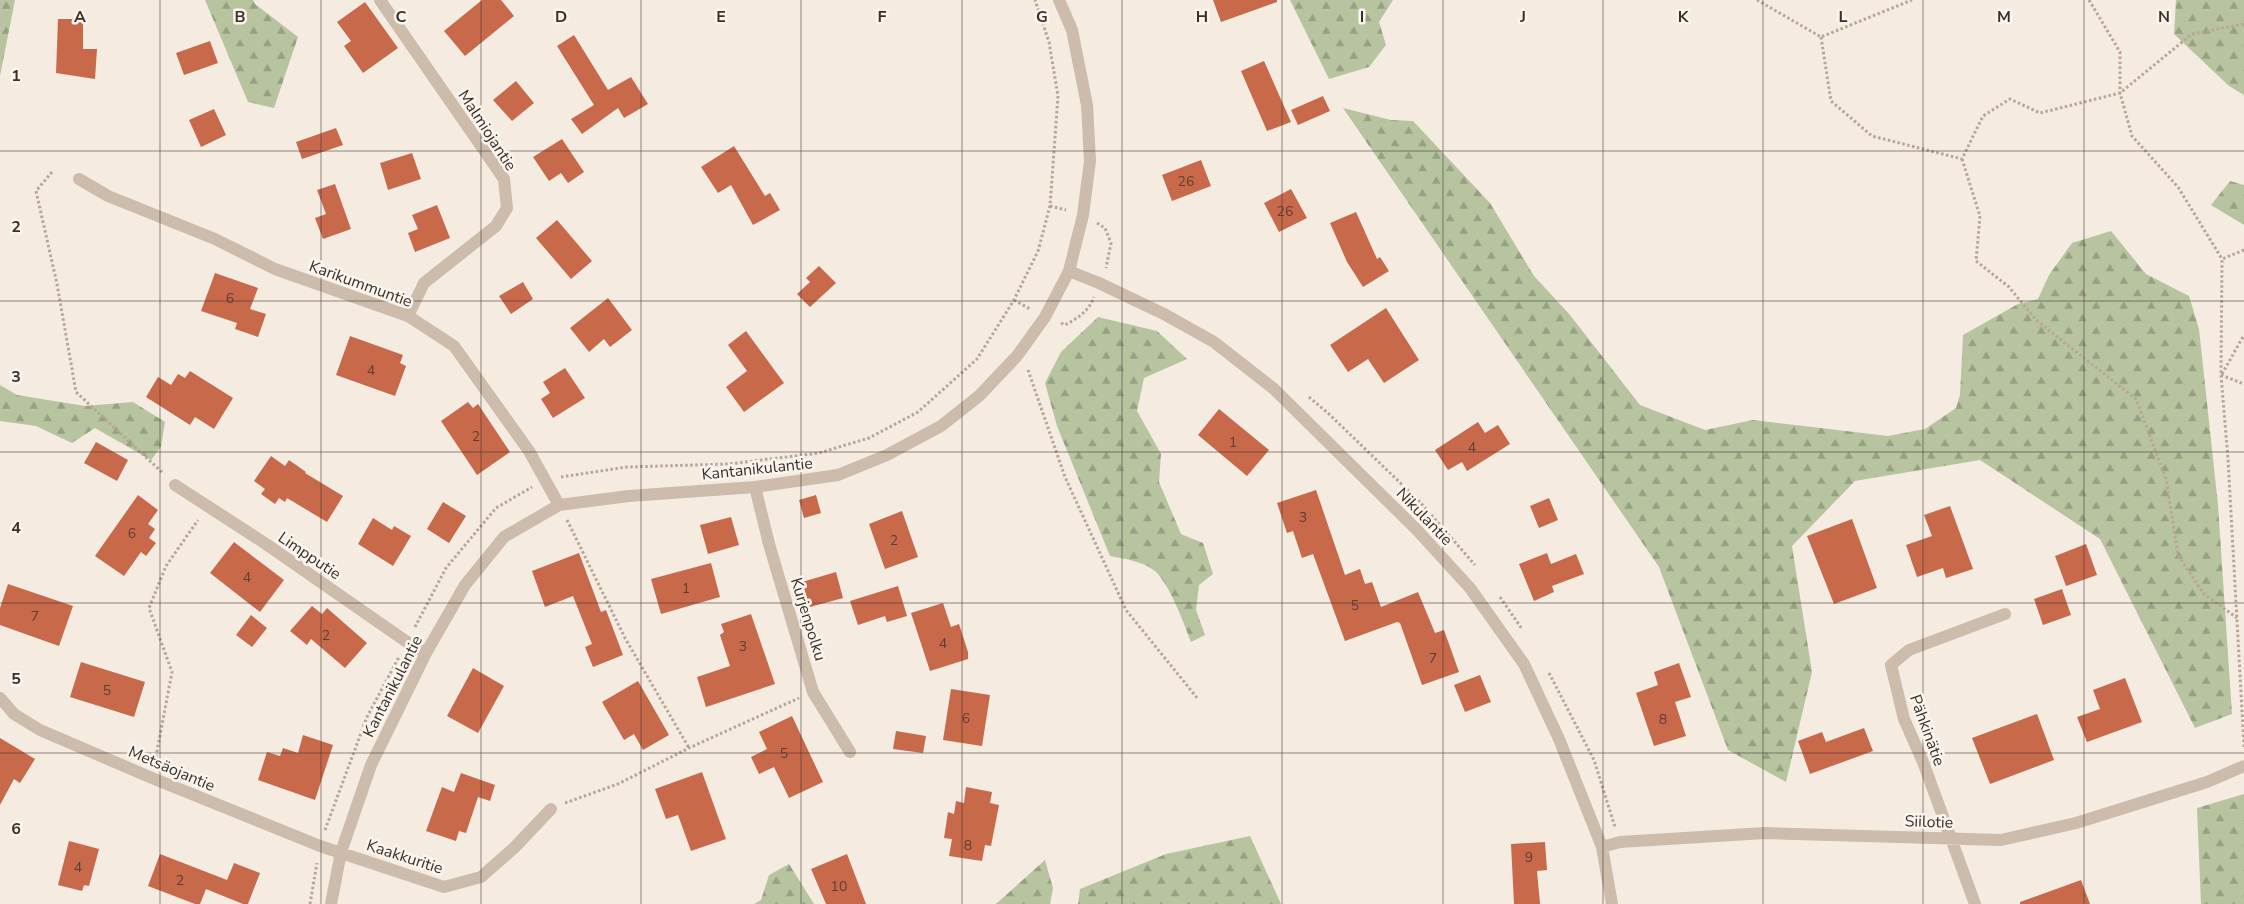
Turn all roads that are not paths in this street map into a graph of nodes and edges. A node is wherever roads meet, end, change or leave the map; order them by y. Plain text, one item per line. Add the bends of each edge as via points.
1 (380, 0) edge
2 (1059, 0) edge
3 (79, 179) dead end
4 (1069, 271) junction
5 (408, 316) junction
6 (175, 485) road end
7 (755, 487) junction
8 (559, 505) junction
9 (2005, 614) dead end
10 (426, 653) junction
11 (0, 698) edge
12 (850, 752) dead end
13 (2244, 766) edge
14 (551, 809) road end
15 (1951, 838) junction
16 (1602, 847) junction
17 (341, 852) junction
18 (331, 904) edge
19 (1612, 904) edge
20 (1975, 904) edge

1 - 5 street, Malmiojantie via 504,179 507,208 496,226 424,283
2 - 4 street, Kantanikulantie via 1072,30 1087,105 1090,161
3 - 5 street, Karikummuntie via 108,196 215,239 275,269
4 - 7 street, Kantanikulantie via 1045,316 1021,351 978,396 941,426 887,455 838,475
4 - 16 street, Nikulantie via 1164,314 1214,342 1274,389 1417,530 1470,588 1524,664 1559,739
5 - 8 street, Karikummuntie via 454,346 529,451
6 - 10 street, Limpputie
7 - 8 street, Kantanikulantie via 629,496
7 - 12 street, Kurjenpolku via 768,544 813,692
8 - 10 street, Kantanikulantie via 504,537 465,585
9 - 15 street, Pähkinätie via 1909,650 1891,665 1904,719
10 - 17 street, Kantanikulantie via 371,765
11 - 17 street, Metsäojantie via 14,714 40,730
13 - 15 street, Siilotie via 2207,782 2076,823 2001,840
14 - 17 street, Kaakkuritie via 481,877 444,887
15 - 16 street, Siilotie via 1765,833 1620,842
15 - 20 street
16 - 19 street, Nikulantie
17 - 18 street, Kantanikulantie

